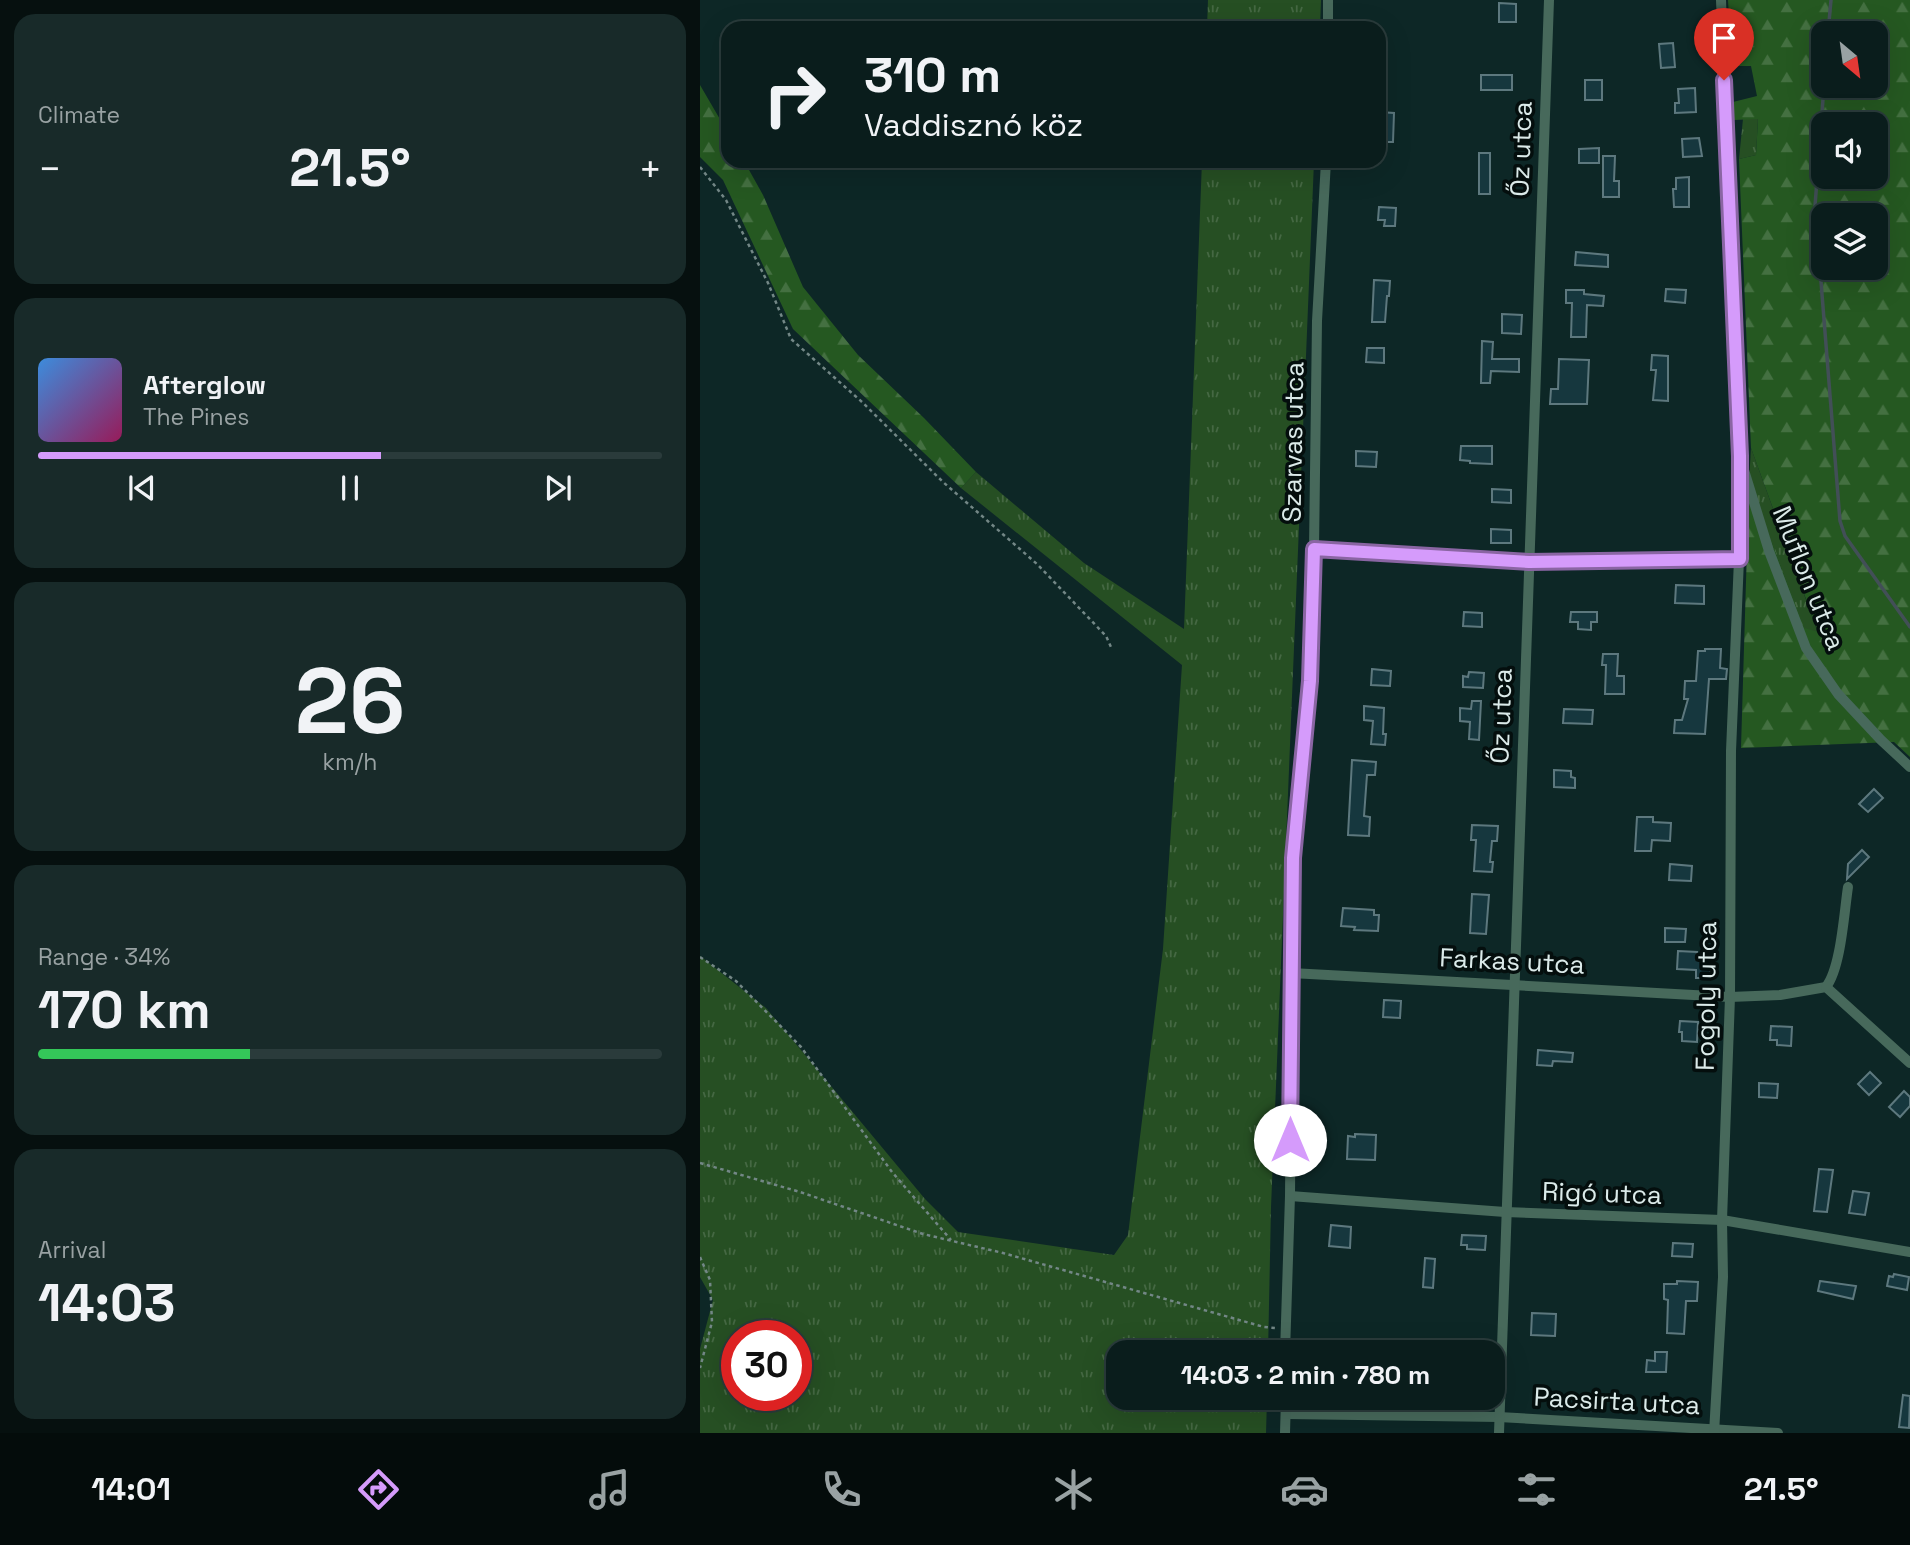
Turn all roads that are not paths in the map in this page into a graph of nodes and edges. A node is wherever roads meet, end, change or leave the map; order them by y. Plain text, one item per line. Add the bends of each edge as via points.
1 (1328, 0) edge
2 (1549, 0) edge
3 (1721, 0) edge
4 (1328, 21) edge
5 (1326, 168) edge
6 (1740, 456) junction
7 (1314, 549) junction
8 (1740, 559) junction
9 (1529, 562) junction
10 (1910, 767) edge
11 (1849, 887) dead end
12 (1291, 973) junction
13 (1515, 984) junction
14 (1826, 987) junction
15 (1730, 997) junction
16 (1910, 1063) edge
17 (1290, 1196) junction
18 (1506, 1212) junction
19 (1722, 1220) junction
20 (1910, 1252) edge
21 (1285, 1340) edge
22 (1286, 1410) edge
23 (1286, 1414) junction
24 (1499, 1417) junction
25 (1715, 1431) edge
26 (1285, 1433) edge
27 (1499, 1433) edge
28 (1778, 1433) edge

1 - 4 street
2 - 9 street, Őz utca
3 - 6 street, Muflon utca
5 - 7 street, Szarvas utca via 1317,321
6 - 8 street, Muflon utca
6 - 10 street, Muflon utca via 1806,648 1838,694
7 - 9 street
7 - 12 street, Szarvas utca via 1310,681 1293,858
8 - 9 street
8 - 15 street, Fogoly utca via 1731,751
9 - 13 street, Őz utca
11 - 14 street via 1837,965
12 - 13 street, Farkas utca
12 - 17 street, Szarvas utca
13 - 15 street, Farkas utca
13 - 18 street, Őz utca
14 - 15 street, Farkas utca
14 - 16 street
15 - 19 street, Fogoly utca
17 - 18 street, Rigó utca
17 - 21 street, Szarvas utca
18 - 19 street, Rigó utca
18 - 24 street, Őz utca
19 - 20 street, Rigó utca
19 - 25 street, Fogoly utca
22 - 23 street
23 - 24 street, Pacsirta utca
23 - 26 street
24 - 25 street, Pacsirta utca
24 - 27 street, Őz utca
25 - 28 street, Pacsirta utca

